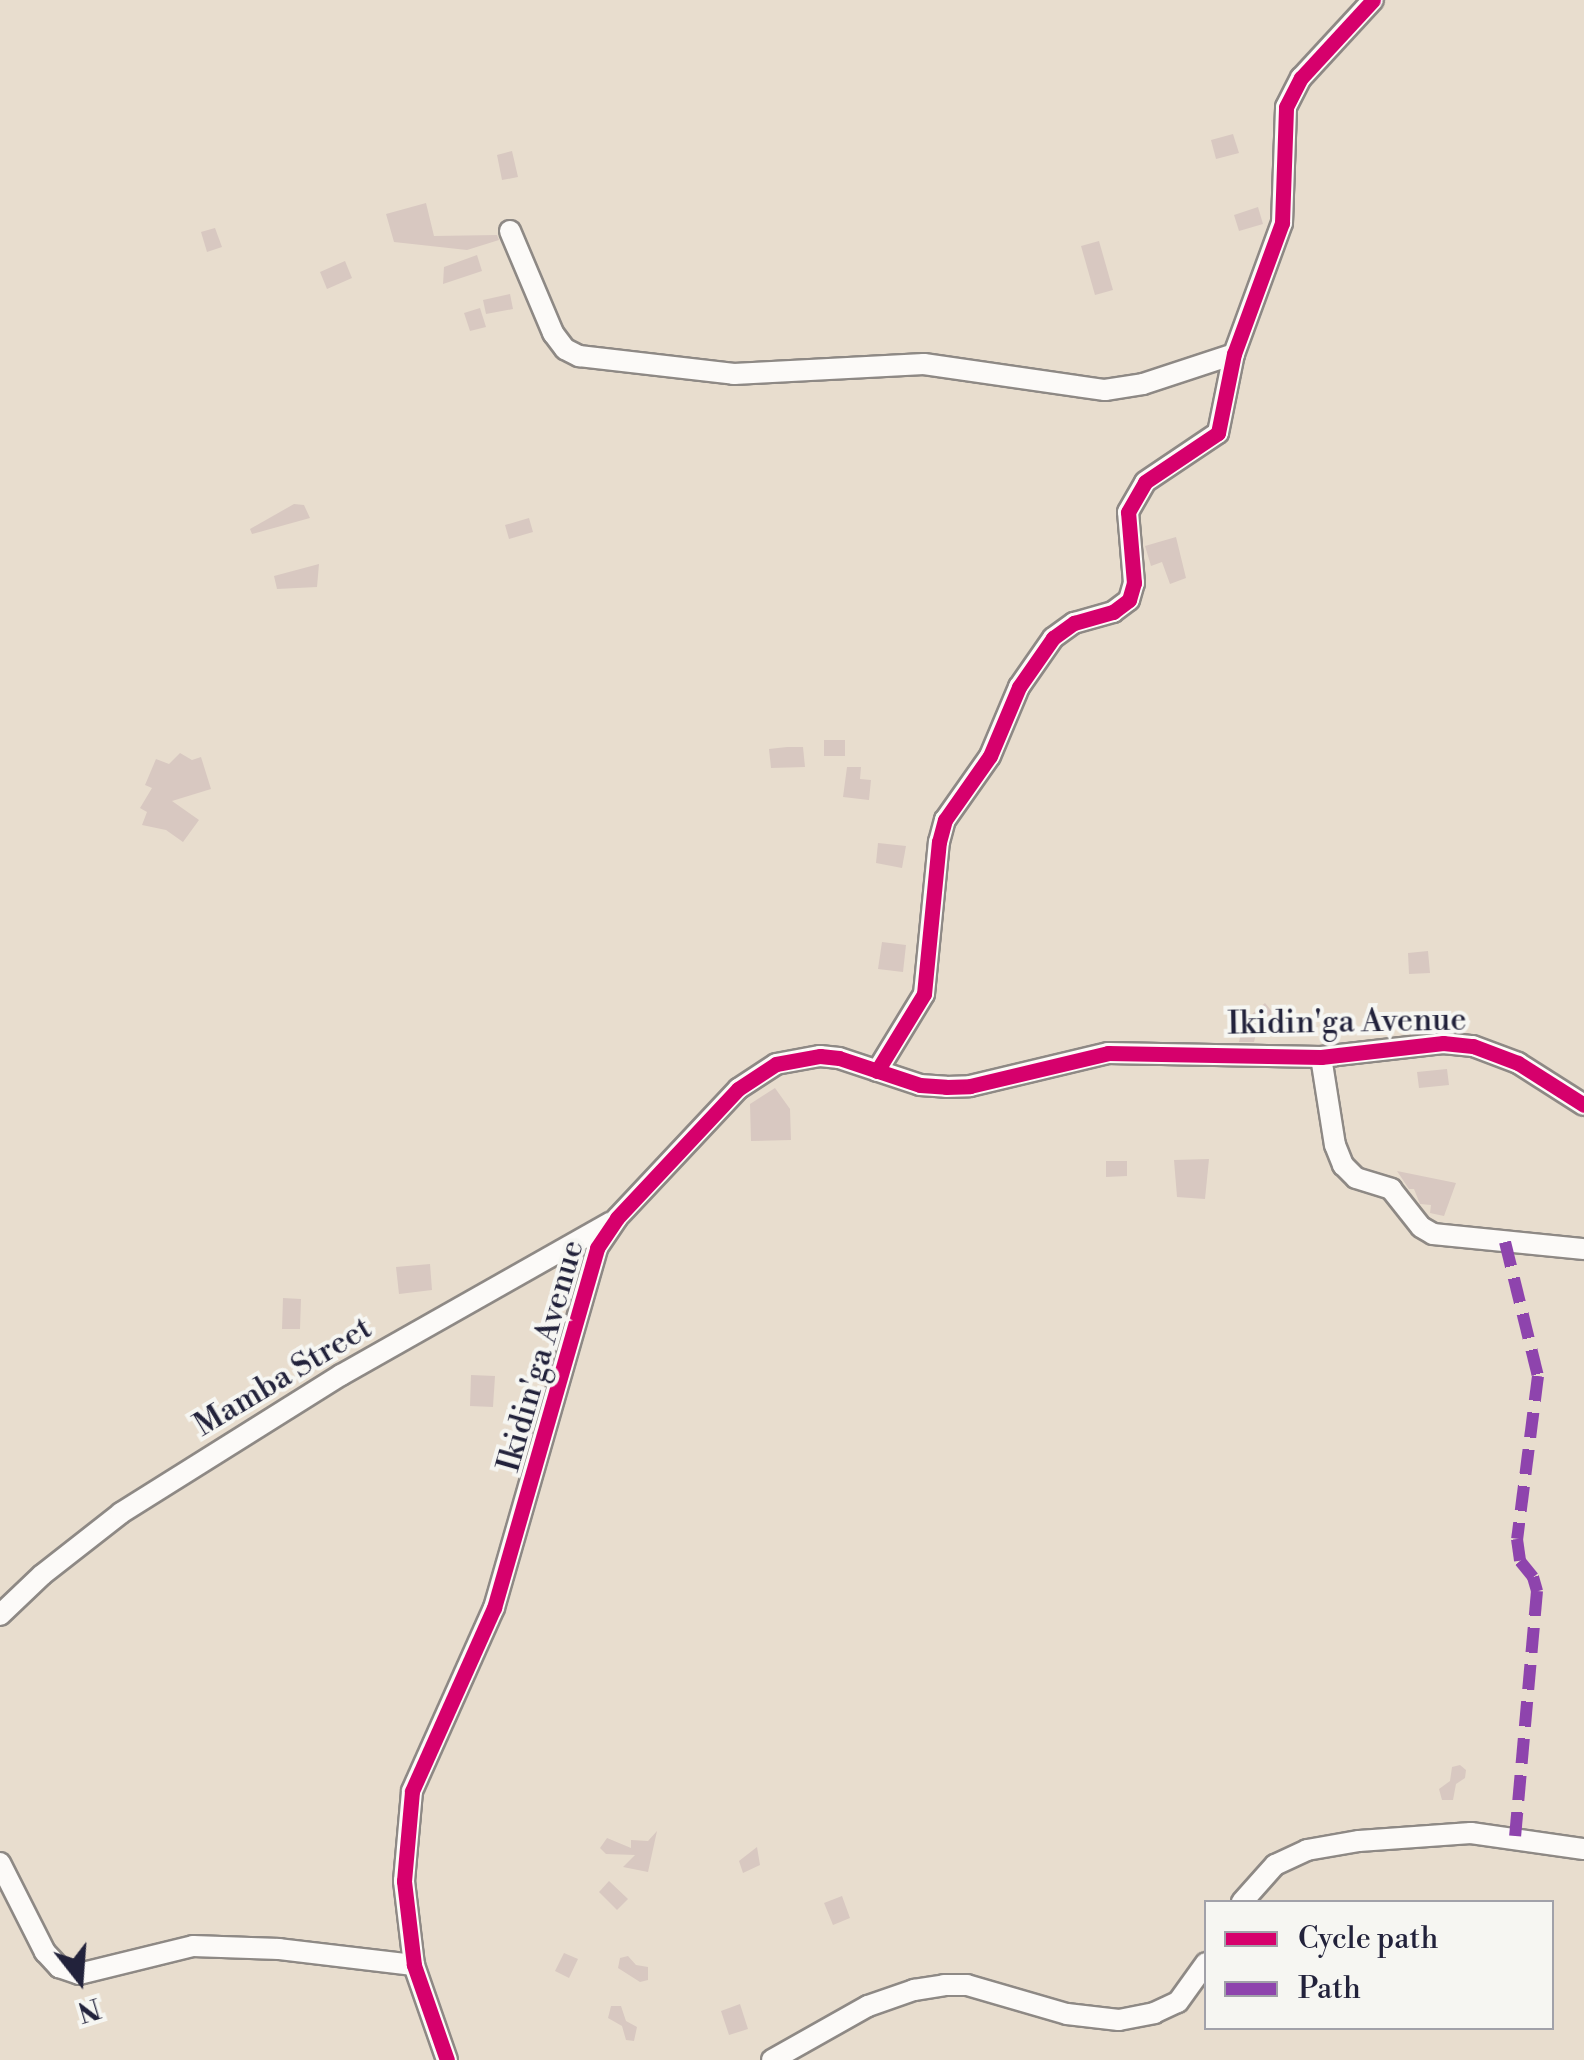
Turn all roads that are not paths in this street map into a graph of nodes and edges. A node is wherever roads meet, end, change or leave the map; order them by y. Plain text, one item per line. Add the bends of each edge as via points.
1 (1373, 0) edge
2 (510, 232) dead end
3 (1234, 354) junction
4 (1321, 1057) junction
5 (877, 1071) junction
6 (1584, 1105) edge
7 (618, 1218) junction
8 (1584, 1249) edge
9 (0, 1615) edge
10 (1584, 1849) edge
11 (0, 1863) edge
12 (1244, 1900) edge
13 (414, 1965) junction
14 (1204, 1966) edge
15 (447, 2060) edge
16 (772, 2060) edge

1 - 3 street via 1302,78 1286,107 1282,223
2 - 3 street via 553,333 579,356 719,374 924,364 1105,390
3 - 5 street via 1218,433 1162,468 1133,499 1127,526 1130,600 1053,638 1019,688 990,756 945,820 924,994
4 - 5 street, Ikidin'ga Avenue via 1108,1053 946,1088
4 - 6 street, Ikidin'ga Avenue via 1414,1044 1473,1046 1518,1062
4 - 8 street via 1342,1165 1356,1178 1391,1189 1421,1228
5 - 7 street, Ikidin'ga Avenue via 820,1056 756,1074
7 - 9 street, Mamba Street via 341,1375 121,1513
7 - 13 street, Ikidin'ga Avenue via 590,1267 494,1608 412,1792 404,1881
10 - 12 street via 1471,1833 1360,1841 1307,1850 1275,1865
11 - 13 street via 45,1952 79,1974 193,1946
13 - 15 street, Ikidin'ga Avenue
14 - 16 street via 1188,1992 1154,2014 1119,2020 1067,2014 966,1985 914,1990 868,2006

